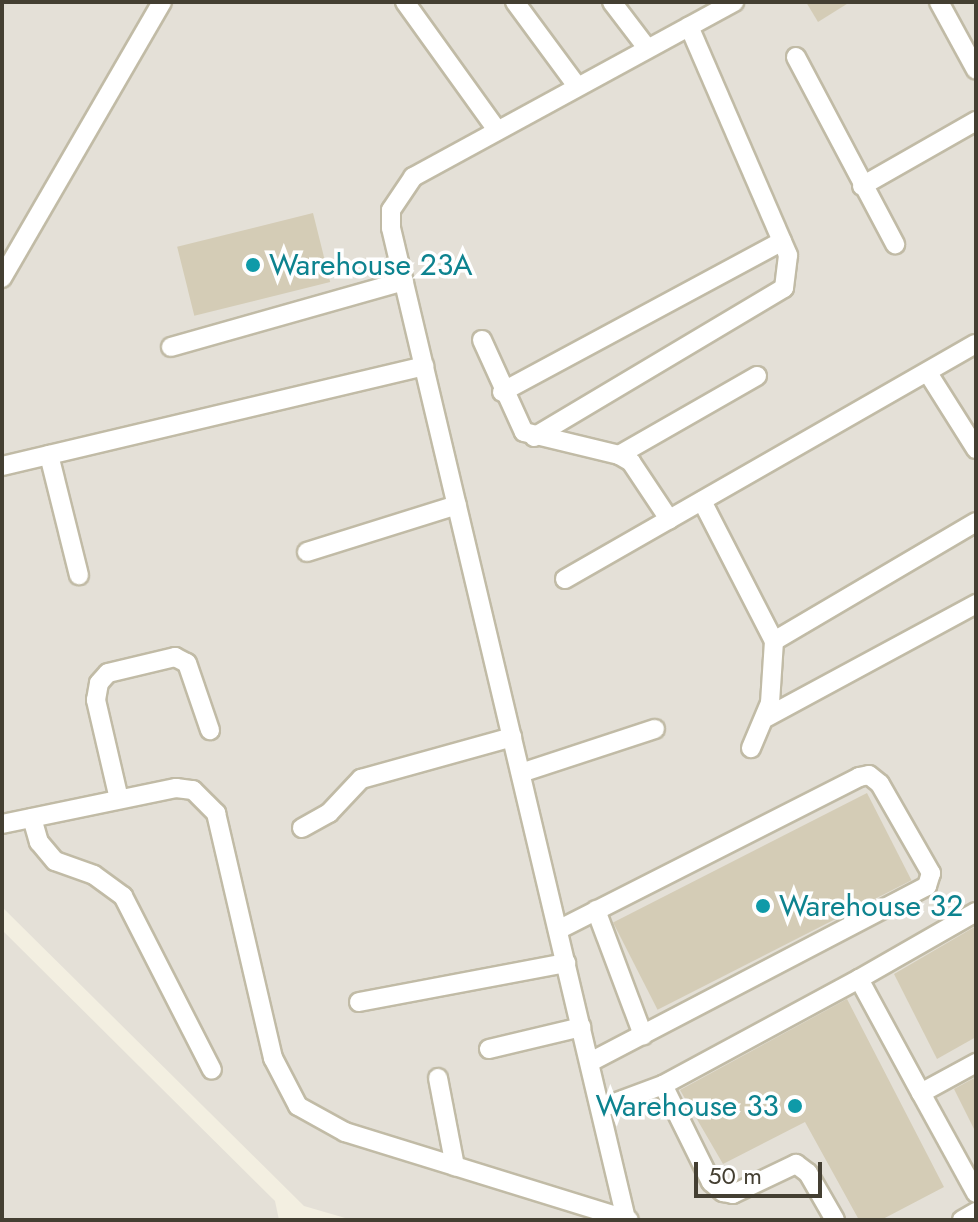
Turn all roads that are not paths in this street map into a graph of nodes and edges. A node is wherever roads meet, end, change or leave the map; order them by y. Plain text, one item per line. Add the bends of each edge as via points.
1 (162, 2) edge
2 (405, 2) edge
3 (515, 2) edge
4 (612, 2) edge
5 (634, 2) edge
6 (734, 2) edge
7 (939, 2) edge
8 (625, 19) junction
9 (689, 26) junction
10 (647, 48) junction
11 (796, 57) dead end
12 (976, 70) edge
13 (577, 86) junction
14 (976, 121) edge
15 (497, 130) junction
16 (862, 186) junction
17 (782, 241) junction
18 (895, 244) dead end
19 (2, 278) edge
20 (404, 281) junction
21 (482, 340) dead end
22 (976, 344) edge
23 (171, 347) dead end
24 (424, 366) junction
25 (928, 373) junction
26 (757, 376) dead end
27 (502, 392) junction
28 (534, 437) junction
29 (976, 449) edge
30 (49, 455) junction
31 (619, 455) junction
32 (2, 466) edge
33 (702, 501) junction
34 (457, 505) junction
35 (669, 519) junction
36 (976, 522) edge
37 (307, 552) dead end
38 (79, 575) dead end
39 (565, 579) dead end
40 (976, 604) edge
41 (774, 641) junction
42 (767, 717) junction
43 (655, 729) dead end
44 (210, 730) dead end
45 (512, 737) junction
46 (751, 748) dead end
47 (521, 773) junction
48 (119, 799) junction
49 (32, 818) junction
50 (2, 824) edge
51 (302, 828) dead end
52 (596, 910) junction
53 (976, 912) edge
54 (558, 930) junction
55 (566, 963) junction
56 (859, 979) junction
57 (359, 1002) dead end
58 (581, 1027) junction
59 (643, 1035) junction
60 (489, 1049) dead end
61 (590, 1062) junction
62 (976, 1063) edge
63 (212, 1070) dead end
64 (438, 1078) dead end
65 (663, 1085) junction
66 (921, 1093) junction
67 (601, 1108) junction
68 (455, 1166) junction
69 (976, 1193) edge
70 (976, 1212) edge
71 (628, 1219) edge
72 (835, 1220) edge
73 (962, 1220) edge

1 - 19 street
2 - 15 street
3 - 13 street
4 - 8 street
5 - 8 street
6 - 9 street
7 - 12 street
8 - 10 street
9 - 10 street
9 - 17 street
10 - 13 street
11 - 16 street
13 - 15 street
14 - 16 street
15 - 20 street via 413,177 398,193 391,228
16 - 18 street
17 - 27 street
17 - 28 street via 788,255 784,288
20 - 23 street
20 - 24 street
21 - 27 street
22 - 25 street
24 - 30 street
24 - 34 street
25 - 29 street
25 - 33 street
26 - 31 street
27 - 28 street via 524,432
28 - 31 street
30 - 32 street
30 - 38 street
31 - 35 street via 631,462
33 - 35 street
33 - 41 street
34 - 37 street
34 - 45 street
35 - 39 street
36 - 41 street
40 - 42 street
41 - 42 street
42 - 46 street
43 - 47 street
44 - 48 street via 187,663 175,657 108,673 99,683 96,700
45 - 47 street
45 - 51 street via 361,779 329,813
47 - 54 street
48 - 49 street
48 - 68 street via 184,789 207,799 216,813 273,1058 298,1106 345,1132
49 - 50 street
49 - 63 street via 39,842 55,861 94,875 123,896
52 - 54 street
52 - 59 street
52 - 59 street via 869,775 880,784 929,864 927,886
53 - 56 street
54 - 55 street
55 - 57 street
55 - 58 street
56 - 65 street
56 - 66 street
58 - 60 street
58 - 61 street
59 - 61 street
61 - 67 street
62 - 66 street
64 - 68 street
65 - 67 street
65 - 72 street via 711,1182 723,1192 733,1194 796,1164 808,1173
66 - 69 street
67 - 71 street
68 - 71 street
70 - 73 street

